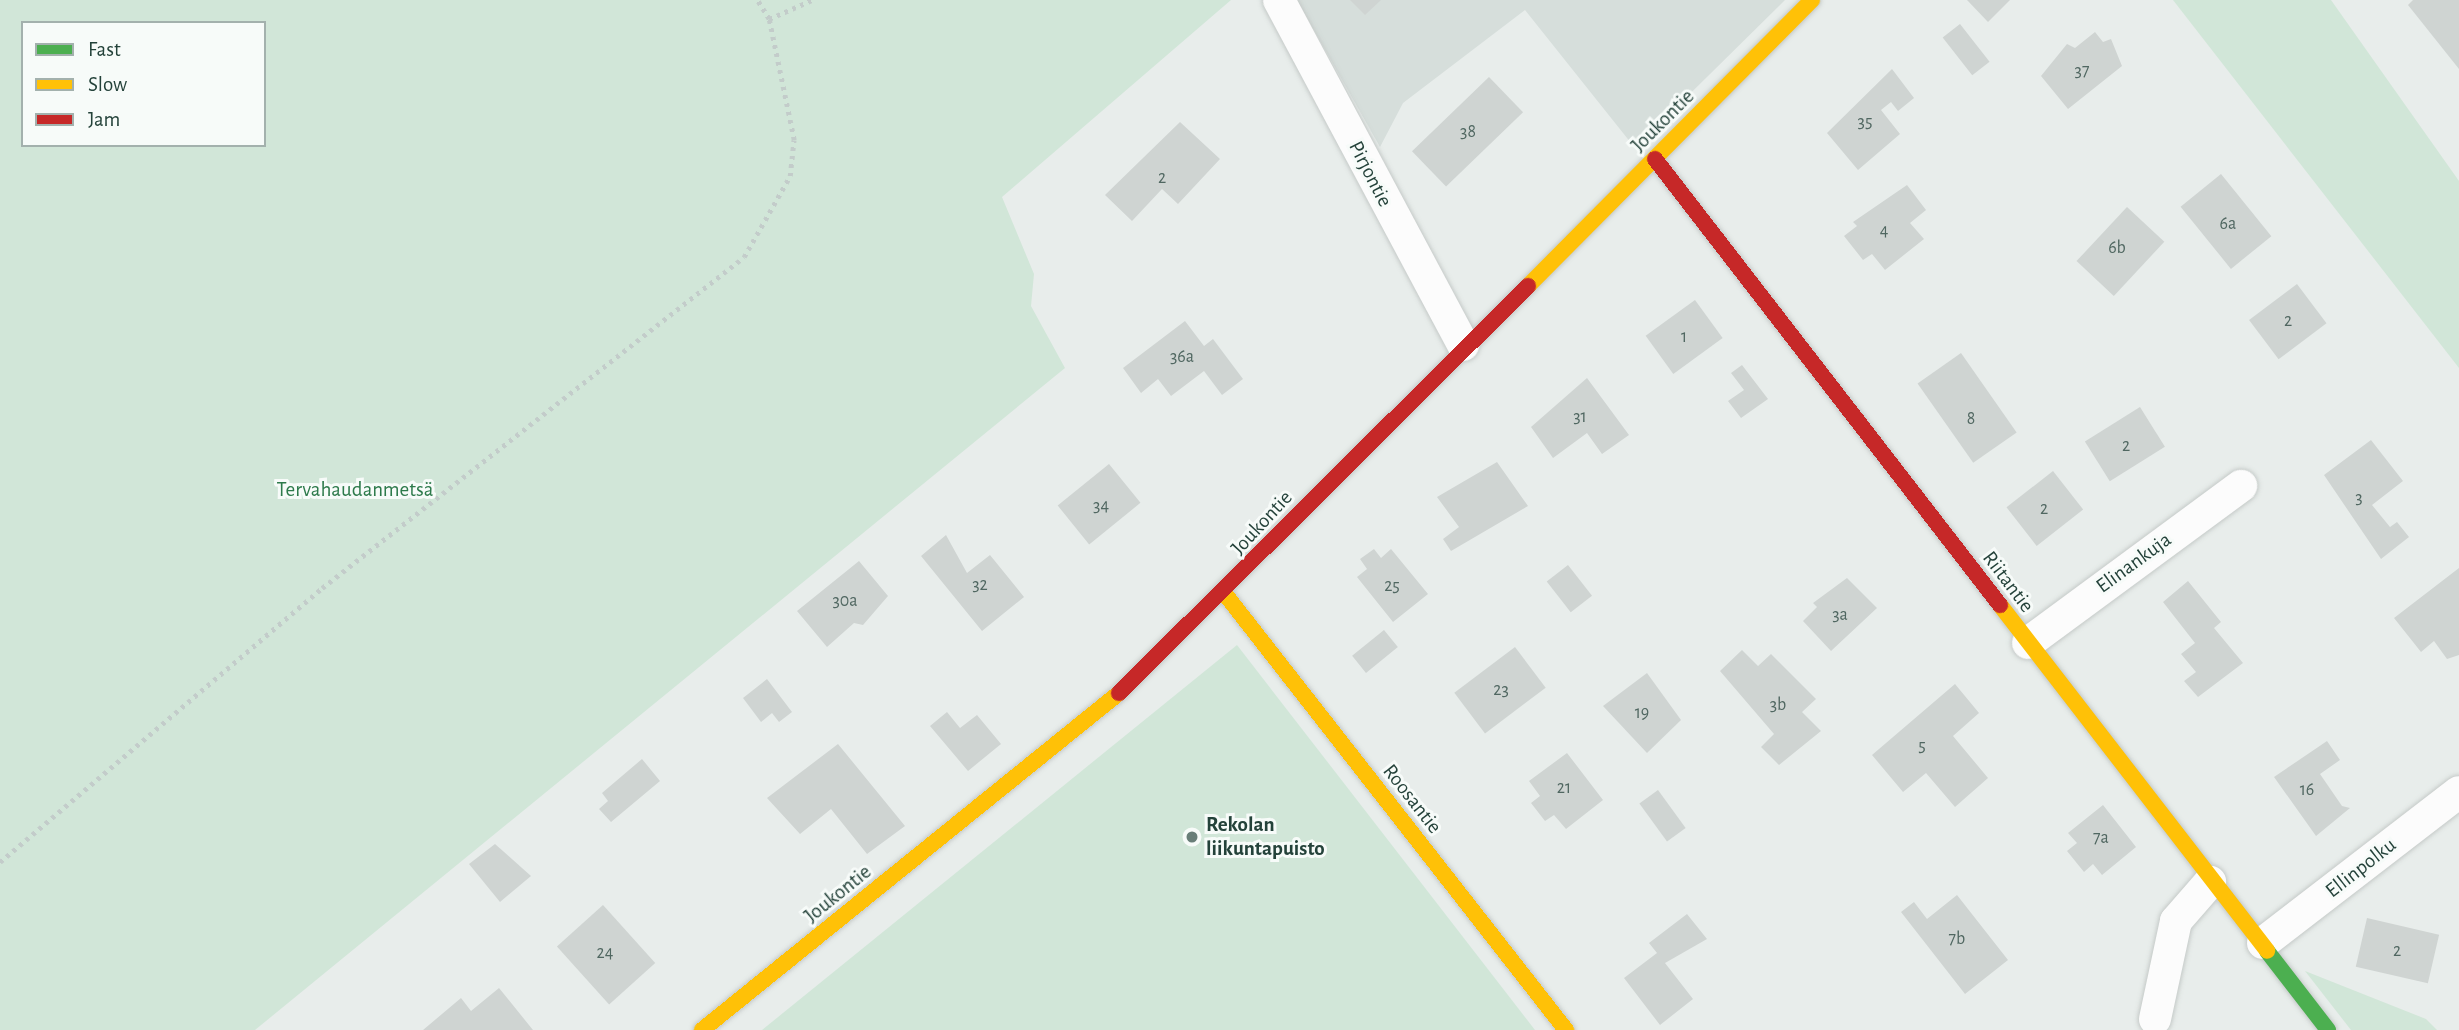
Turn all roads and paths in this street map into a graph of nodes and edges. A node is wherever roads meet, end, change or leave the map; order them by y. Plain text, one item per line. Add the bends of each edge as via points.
1 (757, 0) edge
2 (812, 0) edge
3 (1279, 0) edge
4 (1812, 0) edge
5 (769, 19) junction
6 (1655, 159) junction
7 (1464, 345) junction
8 (2241, 486) dead end
9 (1225, 594) junction
10 (2028, 643) junction
11 (2459, 792) edge
12 (0, 862) edge
13 (2210, 882) junction
14 (2263, 943) junction
15 (2155, 1019) dead end
16 (702, 1030) edge
17 (1566, 1030) edge
18 (2328, 1030) edge

1 - 5 path
2 - 5 path
3 - 7 street, Pirjontie
4 - 6 street, Joukontie
5 - 12 path via 794,140 790,176 744,257 322,588
6 - 7 street, Joukontie
6 - 10 street, Riitantie via 1782,316
7 - 9 street, Joukontie
8 - 10 street, Elinankuja
9 - 16 street, Joukontie via 1144,673
9 - 17 street, Roosantie
10 - 13 street, Riitantie
11 - 14 street, Ellinpolku
13 - 14 street, Riitantie
13 - 15 street via 2176,921
14 - 18 street, Riitantie

